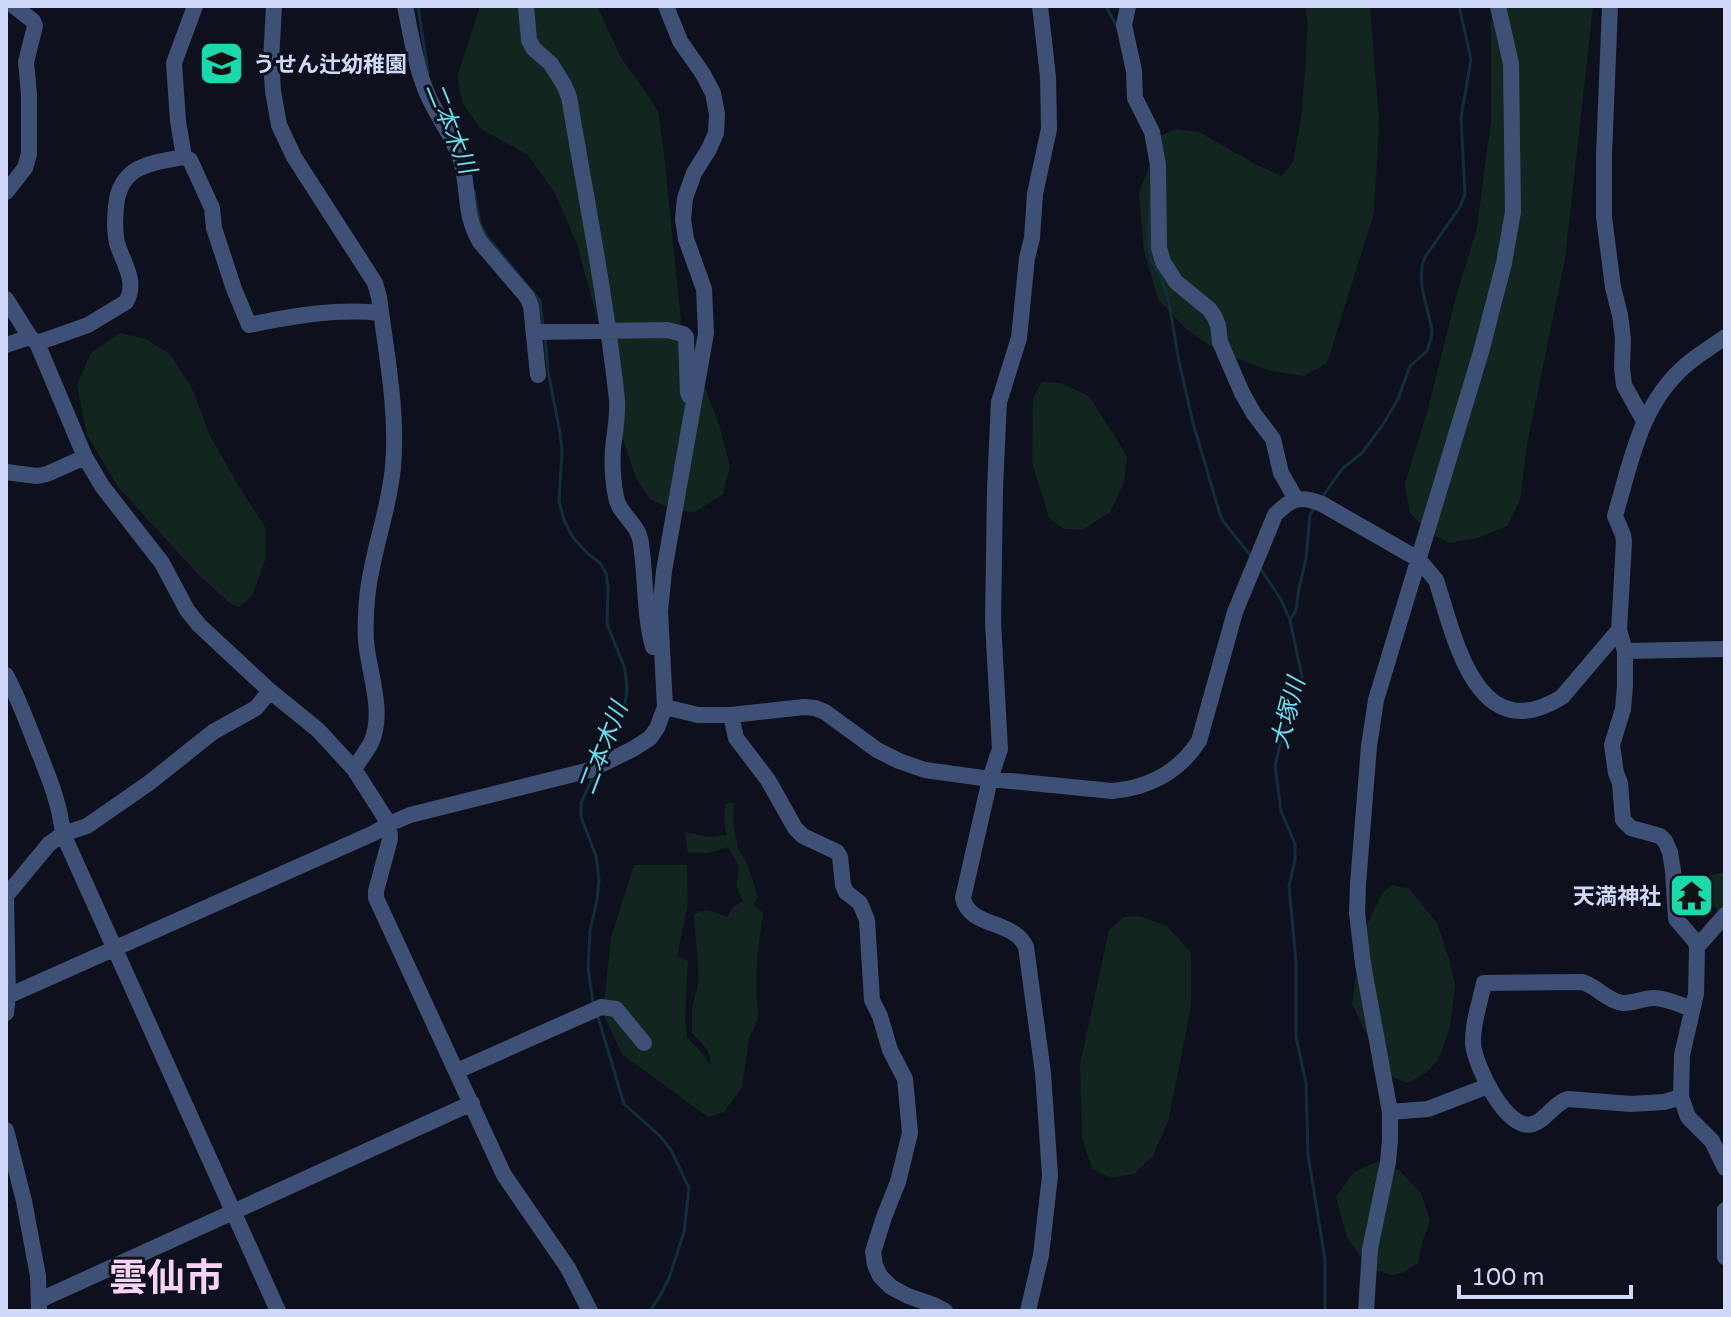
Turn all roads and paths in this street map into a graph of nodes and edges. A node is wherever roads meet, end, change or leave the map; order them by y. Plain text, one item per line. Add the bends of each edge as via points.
1 (14, 6) edge
2 (195, 6) edge
3 (274, 6) edge
4 (405, 6) edge
5 (526, 6) edge
6 (666, 6) edge
7 (1040, 6) edge
8 (1128, 6) edge
9 (1498, 6) edge
10 (1610, 6) edge
11 (184, 157) junction
12 (6, 192) edge
13 (6, 299) edge
14 (381, 313) junction
15 (609, 331) junction
16 (541, 332) junction
17 (1725, 337) edge
18 (33, 340) junction
19 (6, 345) edge
20 (538, 375) dead end
21 (696, 399) junction
22 (1644, 421) junction
23 (85, 457) junction
24 (6, 472) edge
25 (1296, 499) junction
26 (1418, 559) junction
27 (1619, 630) junction
28 (1725, 649) edge
29 (1625, 651) junction
30 (661, 652) junction
31 (6, 675) edge
32 (270, 691) junction
33 (665, 707) junction
34 (731, 715) junction
35 (354, 769) junction
36 (990, 779) junction
37 (389, 824) junction
38 (63, 834) junction
39 (1725, 915) edge
40 (1697, 947) junction
41 (115, 948) junction
42 (7, 1005) edge
43 (1692, 1009) junction
44 (644, 1043) dead end
45 (457, 1071) junction
46 (1488, 1086) junction
47 (1681, 1097) junction
48 (472, 1103) junction
49 (1390, 1112) junction
50 (6, 1130) edge
51 (1725, 1168) edge
52 (1057, 1172) dead end
53 (1725, 1210) edge
54 (233, 1212) junction
55 (1043, 1238) junction
56 (1725, 1257) edge
57 (39, 1306) edge
58 (278, 1311) edge
59 (590, 1311) edge
60 (945, 1311) edge
61 (1028, 1311) edge
62 (1366, 1311) edge

1 - 12 street via 35,26 26,62 29,154
2 - 11 street via 174,63
3 - 14 street via 271,61 279,125 375,283
4 - 16 street via 425,90 462,164 474,232 527,297
5 - 15 street via 529,40 551,64 569,97
6 - 21 street via 680,41 713,93 717,114 716,133 694,173 683,219 706,313
7 - 36 street via 1049,129 1035,194 1019,338 999,402 993,622 1000,749
8 - 25 street via 1124,25 1135,98 1152,132 1158,165 1163,262 1176,282 1214,316 1242,393 1273,439 1281,473
9 - 26 street via 1511,64 1513,212 1481,352
10 - 22 street via 1604,217 1623,338 1624,385
11 - 14 street via 212,208 214,228 249,325 307,313
11 - 18 street via 142,166 117,194 114,228 132,284 126,302 88,325
13 - 18 street
14 - 35 street via 394,423 393,468 367,599 376,723 371,743
15 - 16 street
15 - 21 street via 667,330 685,335 688,393
15 - 30 street via 618,421 615,495 641,541 652,646
16 - 20 street
17 - 22 street via 1685,366
18 - 19 street
18 - 23 street
21 - 30 street via 664,571
22 - 27 street via 1615,516 1624,542
23 - 24 street via 37,476
23 - 32 street via 162,563 187,610
25 - 26 street via 1310,498
25 - 36 street via 1275,515 1235,612 1199,741 1179,765 1131,790
26 - 27 street via 1436,580 1474,683 1504,708 1535,710 1562,697
26 - 49 street via 1376,700 1358,884 1363,964
27 - 29 street
28 - 29 street
29 - 40 street via 1623,709 1612,745 1623,820 1636,831 1665,841 1676,919
30 - 33 street
31 - 38 street via 57,798
32 - 35 street via 318,730
32 - 38 street via 256,708 213,732 87,826
33 - 34 street
33 - 37 street via 650,738 597,767
34 - 36 street via 815,708 899,761
34 - 60 street via 736,738 795,828 837,852 846,892 865,911 872,1000 905,1079 910,1133 873,1252 875,1265 891,1287
35 - 37 street
36 - 55 street via 963,903 969,912 1018,935 1026,947 1050,1176
37 - 41 street
37 - 45 street via 376,898
38 - 41 street
38 - 42 street via 6,896
39 - 40 street
40 - 43 street
41 - 42 street
41 - 54 street
43 - 46 street via 1658,998 1621,1002 1582,982 1484,983 1473,1043
43 - 47 street via 1682,1055
44 - 45 street via 616,1009 607,1007
45 - 48 street
46 - 47 street via 1505,1111 1529,1125 1568,1099 1631,1104
46 - 49 street via 1428,1109
47 - 51 street via 1688,1117 1712,1141
48 - 54 street
48 - 59 street via 504,1175 568,1268
49 - 62 street via 1388,1162 1370,1249
50 - 57 street via 24,1201
52 - 55 street via 1056,1204 1050,1231
53 - 56 street
54 - 57 street
54 - 58 street
55 - 61 street

